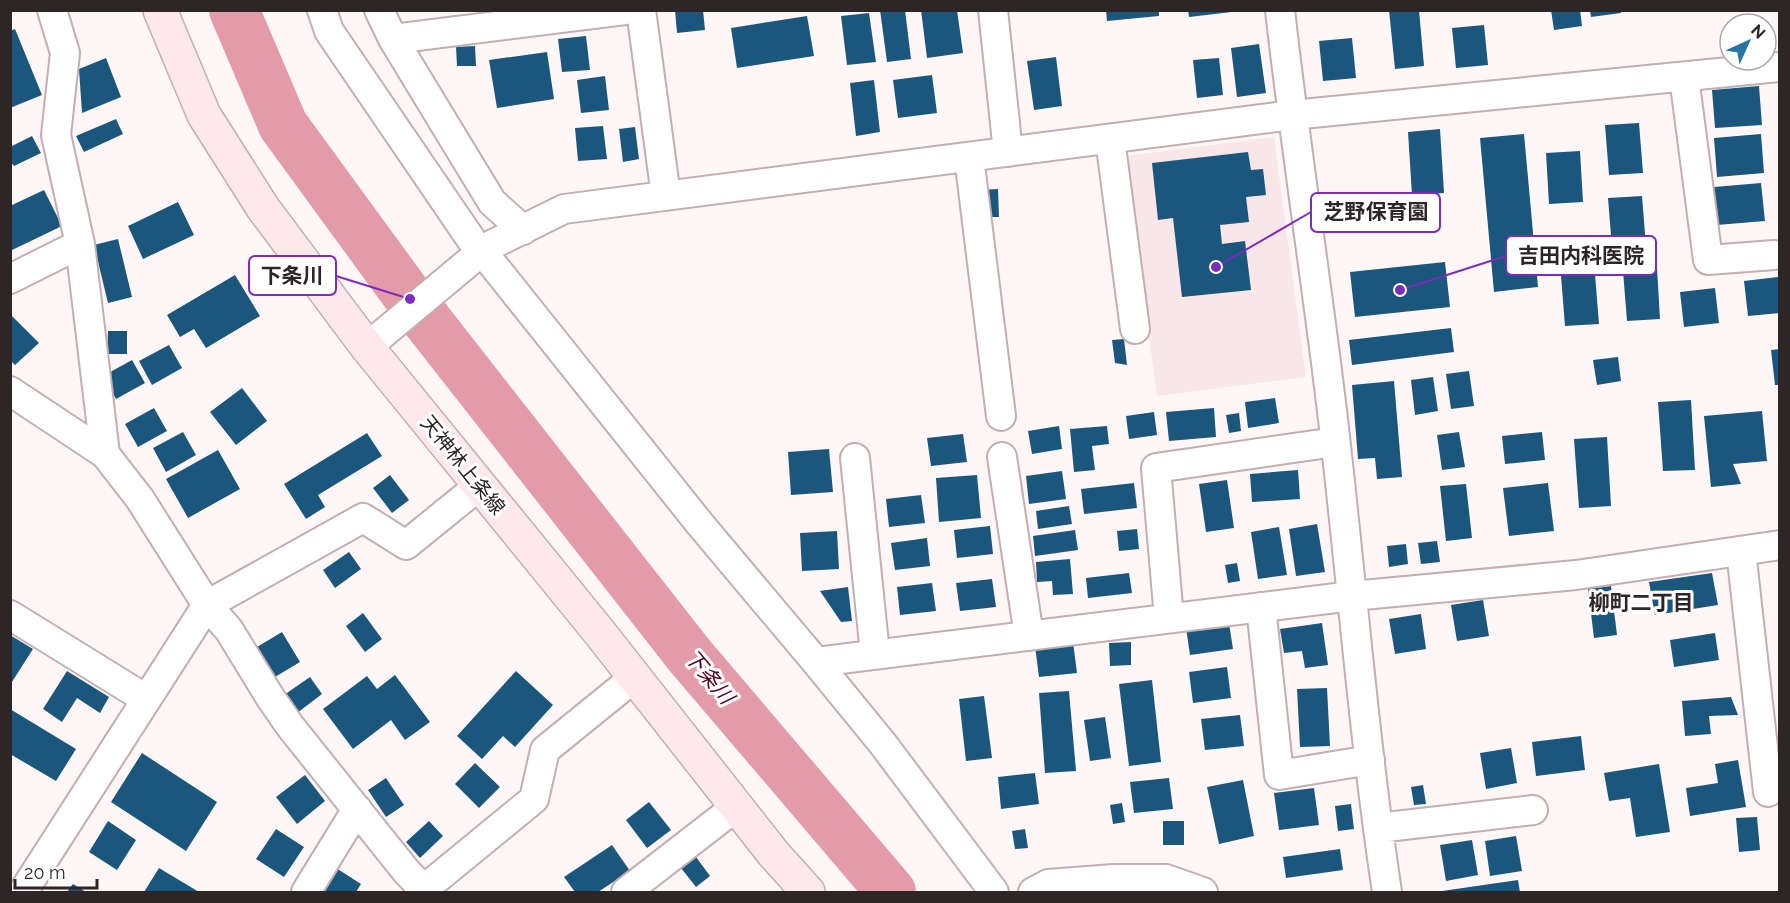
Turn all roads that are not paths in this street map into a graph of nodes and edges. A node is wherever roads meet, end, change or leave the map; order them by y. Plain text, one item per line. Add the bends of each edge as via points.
1 (52, 10) edge
2 (160, 10) edge
3 (322, 10) edge
4 (379, 10) edge
5 (625, 10) edge
6 (641, 10) edge
7 (993, 10) edge
8 (1280, 10) edge
9 (393, 39) junction
10 (1779, 67) edge
11 (1684, 77) junction
12 (1292, 115) junction
13 (1110, 138) junction
14 (1008, 152) junction
15 (969, 157) junction
16 (666, 196) junction
17 (523, 230) junction
18 (80, 244) junction
19 (478, 254) junction
20 (1774, 255) dead end
21 (10, 279) edge
22 (1135, 329) dead end
23 (367, 347) junction
24 (10, 390) edge
25 (1001, 416) dead end
26 (1335, 441) junction
27 (105, 454) junction
28 (1002, 457) dead end
29 (855, 458) dead end
30 (480, 484) junction
31 (1779, 545) edge
32 (1741, 551) junction
33 (1352, 596) junction
34 (207, 605) junction
35 (1261, 607) junction
36 (10, 615) edge
37 (1169, 618) junction
38 (1029, 636) junction
39 (875, 654) junction
40 (816, 662) junction
41 (635, 677) junction
42 (146, 699) junction
43 (1370, 760) junction
44 (1768, 792) dead end
45 (737, 806) junction
46 (357, 809) junction
47 (1533, 810) dead end
48 (1378, 828) junction
49 (424, 891) edge
50 (23, 892) edge
51 (306, 892) edge
52 (627, 892) edge
53 (808, 892) edge
54 (994, 892) edge
55 (1033, 892) edge
56 (1203, 892) edge
57 (1387, 892) edge

1 - 18 street via 65,53 56,135
2 - 23 main road, 天神林上条線 via 210,125 263,208
3 - 19 street via 329,31
4 - 9 street
5 - 9 street
6 - 16 street
7 - 14 street
8 - 12 street
9 - 17 street via 492,202
10 - 11 street
11 - 12 street
11 - 20 street via 1708,260
12 - 13 street
12 - 26 street
13 - 14 street
13 - 22 street
14 - 15 street
15 - 16 street
15 - 25 street
16 - 17 street via 564,209
17 - 19 street
18 - 21 street
18 - 27 street
19 - 23 street
19 - 40 street
23 - 30 main road, 天神林上条線
24 - 27 street
26 - 33 street
26 - 37 street via 1156,468
27 - 34 street via 140,499
28 - 38 street
29 - 39 street
30 - 34 street via 406,544 363,518
30 - 41 main road, 天神林上条線
31 - 32 street
32 - 33 street via 1576,575
32 - 44 street
33 - 35 street
33 - 43 street
34 - 42 street
34 - 46 street via 229,630 290,726
35 - 37 street
35 - 43 street via 1278,775
36 - 42 street
37 - 38 street
38 - 39 street
39 - 40 street
40 - 54 street
41 - 45 main road, 天神林上条線
41 - 49 street via 545,750 534,799
42 - 50 street
43 - 48 street
45 - 52 street
45 - 53 main road, 天神林上条線
46 - 49 street
46 - 51 street
47 - 48 street
48 - 57 street
55 - 56 street via 1048,884 1166,879

